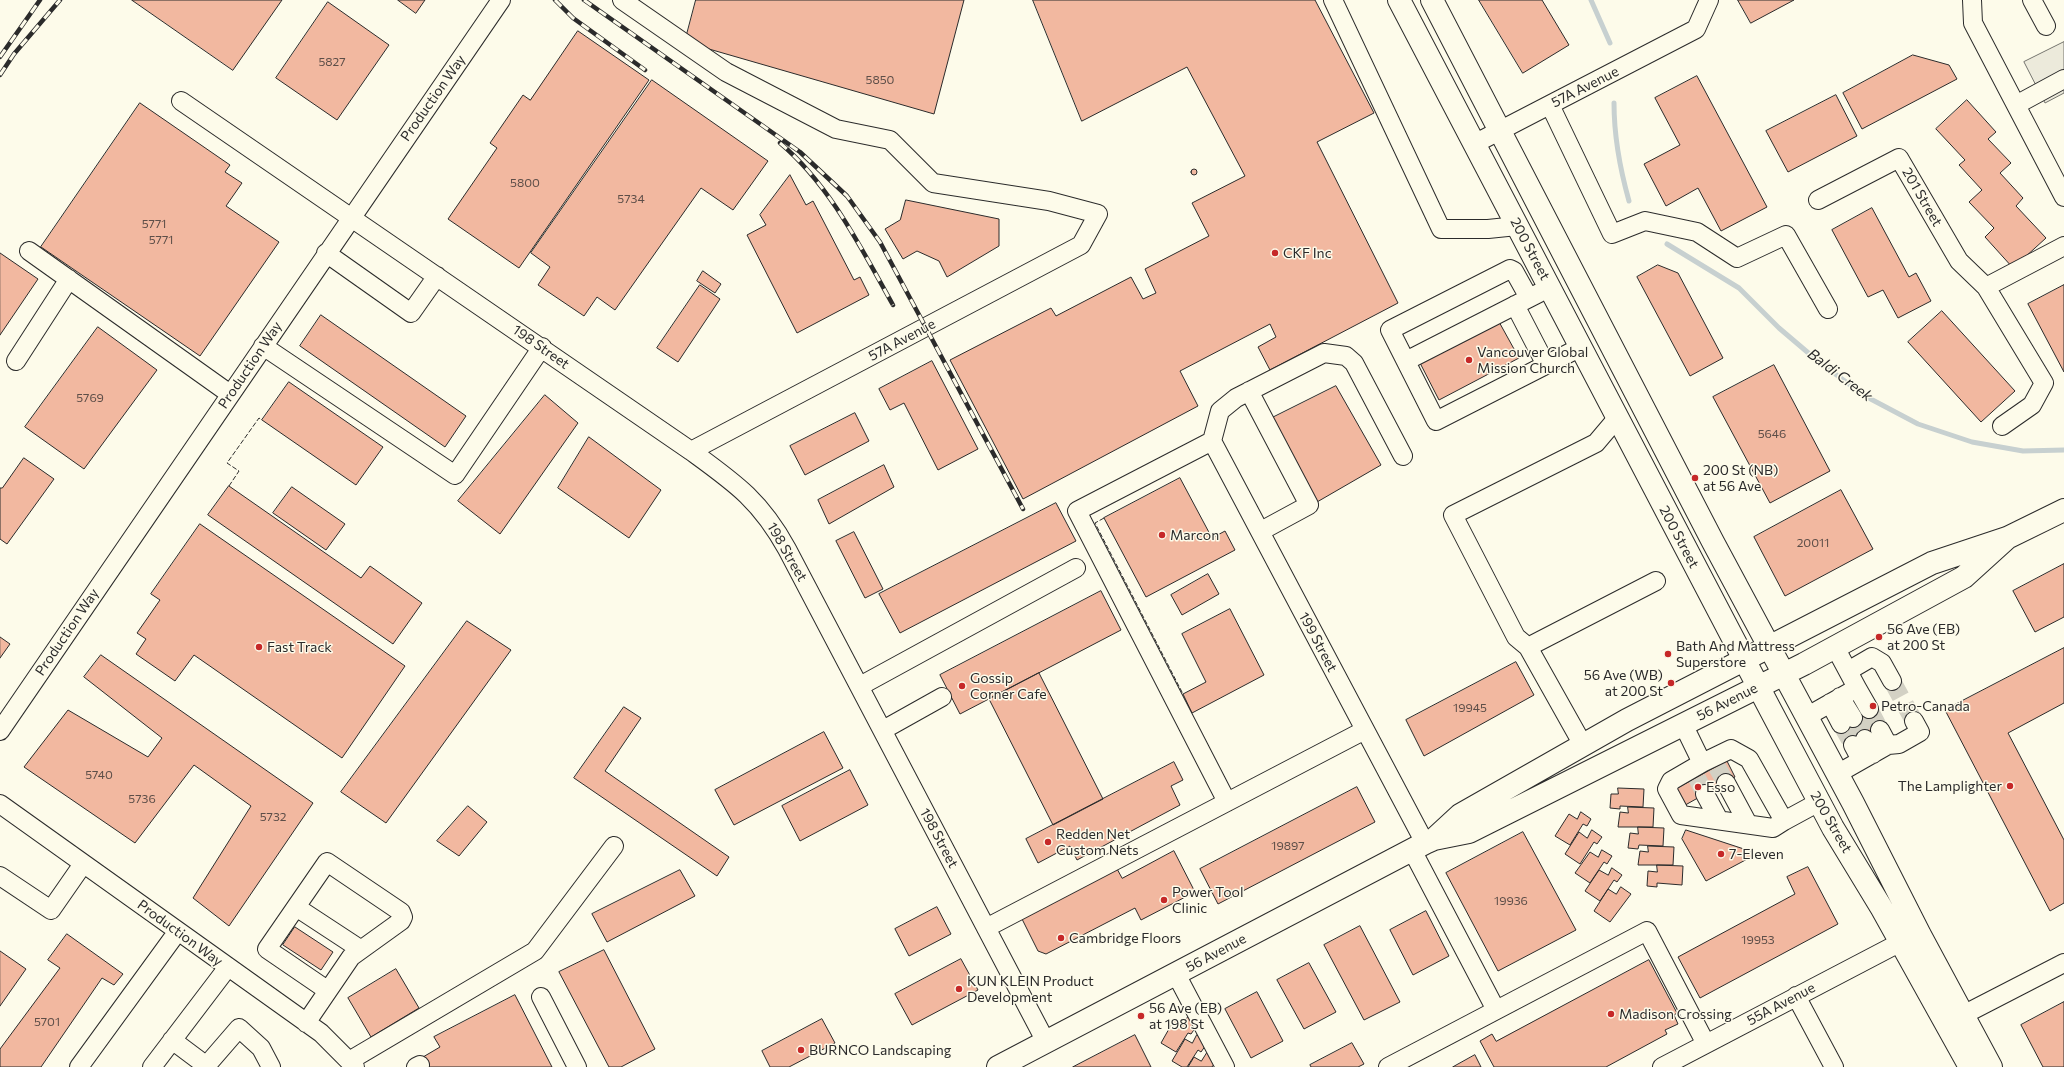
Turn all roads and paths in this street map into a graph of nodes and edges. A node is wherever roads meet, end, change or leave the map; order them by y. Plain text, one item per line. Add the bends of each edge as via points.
1 (501, 0) edge
2 (622, 0) edge
3 (1333, 0) edge
4 (1399, 0) edge
5 (1432, 0) edge
6 (1709, 0) edge
7 (1972, 0) edge
8 (2032, 0) edge
9 (2046, 26) dead end
10 (2064, 80) edge
11 (181, 101) dead end
12 (1550, 105) junction
13 (2016, 105) junction
14 (1500, 131) junction
15 (1474, 144) junction
16 (2064, 197) edge
17 (1818, 200) dead end
18 (351, 216) junction
19 (1517, 226) junction
20 (2064, 246) edge
21 (29, 251) dead end
22 (326, 253) junction
23 (437, 276) junction
24 (69, 279) junction
25 (1550, 287) junction
26 (1986, 287) junction
27 (1522, 302) junction
28 (1828, 309) dead end
29 (263, 346) junction
30 (1581, 346) junction
31 (542, 347) junction
32 (16, 361) dead end
33 (1406, 361) junction
34 (1546, 365) junction
35 (1249, 391) junction
36 (230, 394) junction
37 (1618, 417) junction
38 (2002, 426) dead end
39 (1212, 441) junction
40 (691, 451) junction
41 (1403, 456) dead end
42 (2064, 510) edge
43 (1260, 531) junction
44 (2007, 538) junction
45 (1076, 568) dead end
46 (1656, 581) dead end
47 (1528, 647) junction
48 (1835, 647) junction
49 (1769, 648) junction
50 (1744, 660) junction
51 (1848, 671) junction
52 (1783, 674) junction
53 (1892, 681) tunnel mouth
54 (860, 686) junction
55 (1758, 686) junction
56 (1857, 688) junction
57 (942, 697) dead end
58 (1835, 700) junction
59 (1869, 709) tunnel mouth
60 (1806, 717) junction
61 (1847, 721) tunnel mouth
62 (1914, 721) tunnel mouth
63 (1683, 724) junction
64 (883, 730) junction
65 (1365, 730) junction
66 (0, 731) edge
67 (1586, 743) junction
68 (1704, 767) junction
69 (1837, 774) junction
70 (1583, 776) junction
71 (1726, 783) tunnel mouth
72 (1705, 794) tunnel mouth
73 (1227, 802) junction
74 (1819, 802) junction
75 (0, 804) edge
76 (1719, 820) junction
77 (1784, 821) junction
78 (1748, 824) junction
79 (1424, 844) junction
80 (614, 846) dead end
81 (84, 864) junction
82 (0, 876) edge
83 (296, 906) junction
84 (986, 928) junction
85 (178, 931) junction
86 (1901, 942) junction
87 (360, 949) junction
88 (2064, 963) edge
89 (228, 967) junction
90 (1176, 974) junction
91 (328, 990) junction
92 (1796, 996) junction
93 (541, 997) dead end
94 (1496, 1010) junction
95 (1963, 1015) junction
96 (306, 1023) junction
97 (172, 1040) junction
98 (1046, 1042) junction
99 (1706, 1044) junction
100 (352, 1064) edge
101 (207, 1066) edge
102 (79, 1067) edge
103 (152, 1067) edge
104 (271, 1067) edge
105 (577, 1067) edge
106 (998, 1067) edge
107 (1225, 1067) edge
108 (1388, 1067) edge
109 (1662, 1067) edge
110 (1834, 1067) edge
111 (1970, 1067) edge
112 (1991, 1067) edge

1 - 18 street, Production Way
2 - 40 street, 57A Avenue via 726,72 836,129 890,140 933,183 1049,201 1098,214 1081,245
3 - 19 street via 1441,229
4 - 15 main road, 200 Street
5 - 14 main road, 200 Street
6 - 12 street, 57A Avenue via 1696,29
7 - 13 street via 1973,23
8 - 9 street
10 - 13 street
11 - 18 street, 198 Street
12 - 14 street, 57A Avenue
12 - 28 street via 1612,234 1644,221 1697,232 1737,258 1786,236
13 - 16 street
14 - 15 street, 57A Avenue
14 - 49 main road, 200 Street
15 - 19 main road, 200 Street
17 - 26 street, 201 Street via 1899,158 1959,261
18 - 22 street, Production Way
18 - 23 street, 198 Street
19 - 25 main road, 200 Street
20 - 26 street
21 - 24 street
22 - 23 street via 411,313
22 - 29 street, Production Way
23 - 31 street, 198 Street
24 - 32 street
24 - 36 street
25 - 27 street
25 - 30 main road, 200 Street
26 - 38 street, 201 Street via 2044,383 2032,406
27 - 33 street
27 - 33 street via 1514,271 1510,269 1390,330
27 - 34 street
29 - 31 street via 455,475
29 - 36 street, Production Way
30 - 34 street
30 - 37 main road, 200 Street
31 - 40 street, 198 Street
33 - 34 street via 1436,421
35 - 39 street via 1220,411
35 - 41 street via 1324,353 1346,356 1354,363
35 - 43 street via 1309,505
36 - 66 street, Production Way
37 - 47 street via 1596,443 1453,515 1516,637
37 - 50 main road, 200 Street
39 - 43 street, 199 Street
39 - 73 street via 1077,512
40 - 54 street, 198 Street via 732,480 765,514 787,549
42 - 44 main road, 56 Avenue
43 - 65 street, 199 Street
44 - 48 main road, 56 Avenue via 1964,577
44 - 49 main road, 56 Avenue via 1932,563
45 - 54 street
46 - 47 street
47 - 67 street
48 - 51 street
48 - 52 main road, 56 Avenue
49 - 50 main road, 56 Avenue
49 - 52 main road, 200 Street
50 - 55 main road, 200 Street
50 - 67 main road, 56 Avenue
51 - 53 street via 1872,657 1882,663
51 - 56 street
52 - 55 main road, 56 Avenue
52 - 60 main road, 200 Street
54 - 64 street, 198 Street
55 - 63 main road, 56 Avenue
55 - 74 main road, 200 Street
56 - 58 street
56 - 59 street
57 - 64 street
58 - 60 street
58 - 61 street
60 - 69 main road, 200 Street
62 - 69 street via 1920,732 1899,744 1870,746
63 - 68 street
63 - 70 main road, 56 Avenue
64 - 84 street, 198 Street
65 - 73 street
65 - 79 street, 199 Street
67 - 70 main road via 1579,761
67 - 79 main road, 56 Avenue via 1460,814
68 - 76 street via 1671,781 1667,789 1681,815
68 - 77 street via 1731,749 1749,759
69 - 95 main road, 200 Street
70 - 79 main road, 56 Avenue via 1469,832
71 - 78 street
72 - 76 street
73 - 84 street
74 - 77 street
74 - 86 main road, 200 Street
75 - 81 street, Production Way
76 - 78 street
77 - 78 street via 1773,828
79 - 90 main road, 56 Avenue
79 - 94 street, 199 Street
80 - 100 street via 535,951
81 - 82 street via 51,910
81 - 85 street, Production Way
83 - 87 street
83 - 87 street via 327,862 401,912 401,921
83 - 91 street via 267,949
84 - 98 street, 198 Street
85 - 89 street, Production Way
85 - 102 street
86 - 92 street, 55A Avenue
86 - 111 main road, 200 Street
87 - 91 street via 350,957
88 - 95 street
89 - 96 street, Production Way
89 - 97 street
90 - 98 main road, 56 Avenue
90 - 107 street
91 - 96 street
92 - 99 street, 55A Avenue
92 - 110 street
93 - 105 street
94 - 99 street via 1647,931
94 - 108 street
95 - 112 main road, 200 Street
96 - 100 street, Production Way via 321,1033
97 - 101 street
97 - 103 street
98 - 106 main road, 56 Avenue
99 - 109 street, 55A Avenue
101 - 104 street via 240,1028 261,1048

